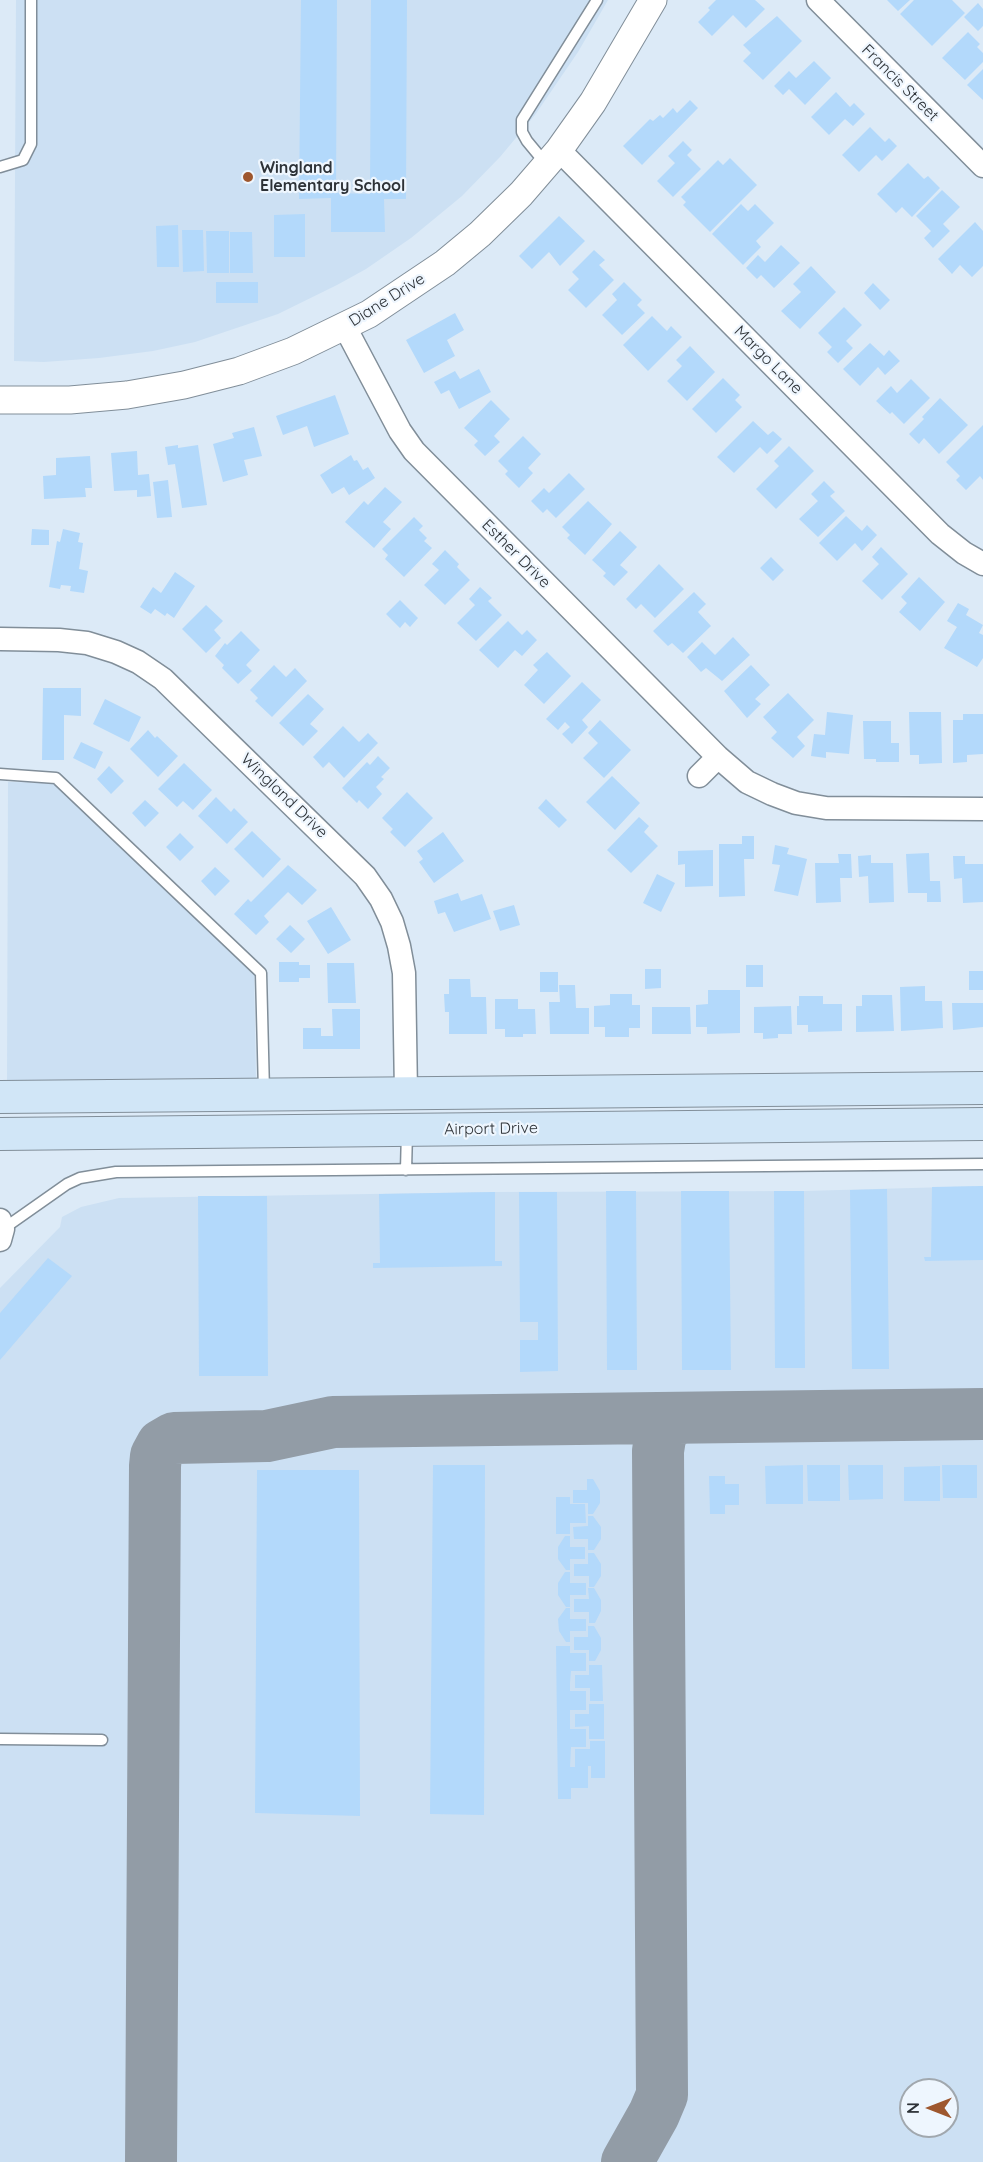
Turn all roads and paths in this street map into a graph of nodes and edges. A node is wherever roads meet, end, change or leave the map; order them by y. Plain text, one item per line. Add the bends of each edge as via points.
1 (31, 0) edge
2 (597, 0) edge
3 (653, 0) edge
4 (818, 0) edge
5 (552, 157) junction
6 (983, 166) edge
7 (0, 167) edge
8 (345, 327) junction
9 (0, 400) edge
10 (983, 564) edge
11 (0, 639) edge
12 (718, 758) junction
13 (0, 774) edge
14 (699, 776) dead end
15 (983, 809) edge
16 (983, 1088) edge
17 (406, 1093) junction
18 (264, 1095) junction
19 (0, 1097) edge
20 (983, 1124) edge
21 (407, 1130) junction
22 (188, 1132) junction
23 (0, 1134) edge
24 (983, 1164) edge
25 (406, 1170) junction
26 (1, 1230) edge
27 (0, 1739) edge
28 (102, 1740) dead end

1 - 7 lane via 31,144 23,160
2 - 5 lane via 522,120 527,141
3 - 5 street, Diane Drive via 593,102
4 - 6 street, Francis Street
5 - 8 street, Diane Drive via 513,202 445,263
5 - 10 street, Margo Lane via 940,534
8 - 9 street, Diane Drive via 261,363 184,385 70,400
8 - 12 street, Esther Drive via 414,451
11 - 17 street, Wingland Drive via 87,643 138,662 164,679 365,876 392,922 404,972
12 - 14 street
12 - 15 street, Esther Drive via 747,782 796,803 826,808
13 - 18 lane via 56,778 261,973
16 - 17 main road
17 - 18 main road
17 - 22 main road via 399,1106 388,1111 276,1113
18 - 19 main road
20 - 21 main road, Airport Drive
21 - 22 main road, Airport Drive
21 - 25 lane
22 - 23 main road, Airport Drive
24 - 25 lane
25 - 26 lane via 116,1172 67,1184
27 - 28 lane

